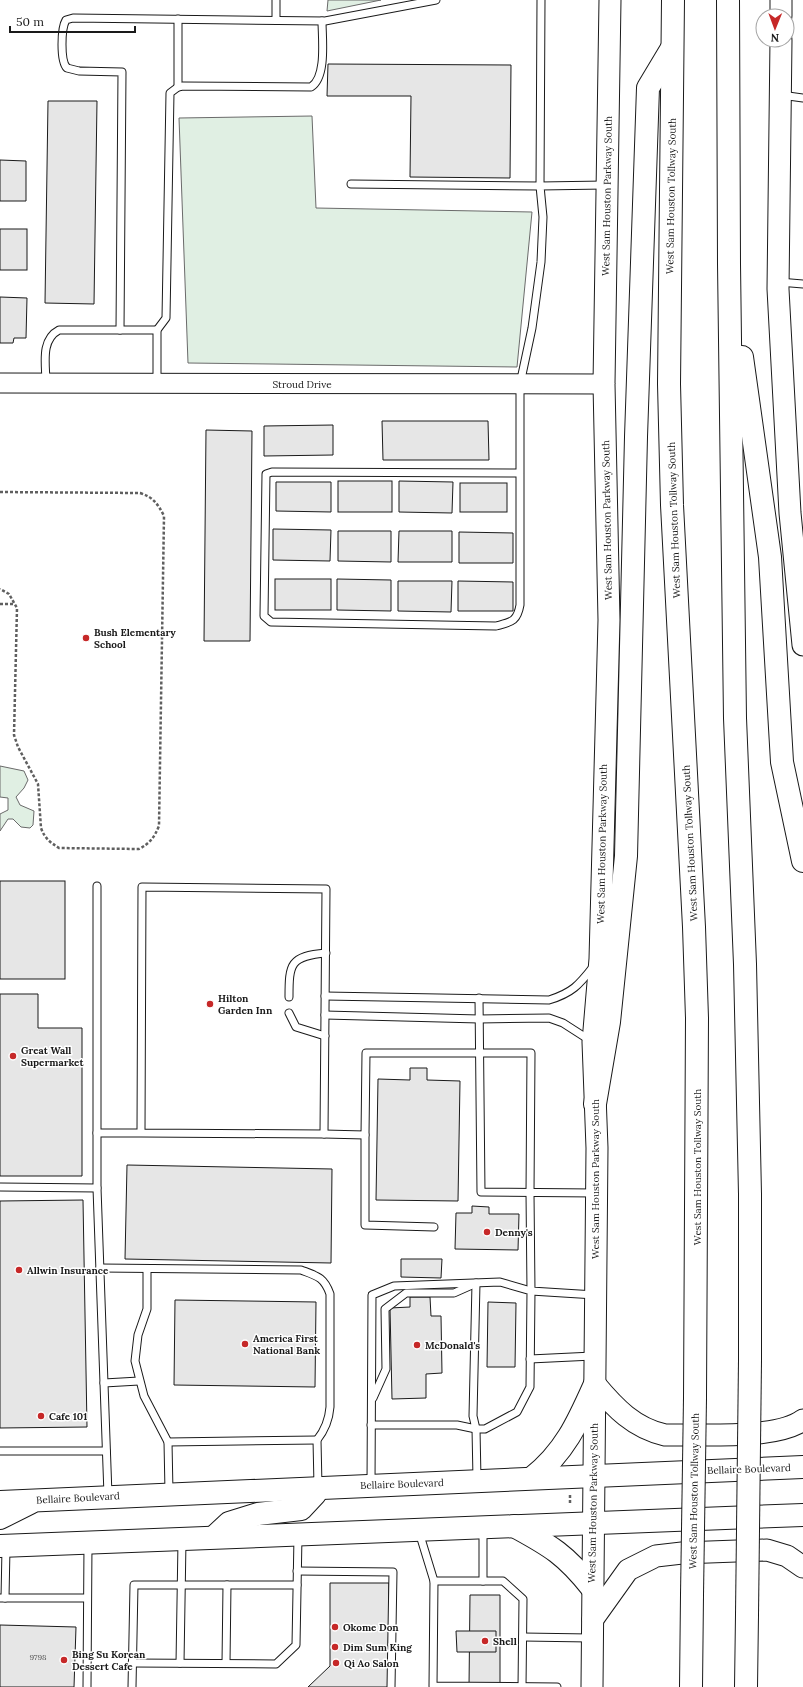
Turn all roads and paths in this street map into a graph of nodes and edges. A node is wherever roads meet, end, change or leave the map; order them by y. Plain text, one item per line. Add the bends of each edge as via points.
1 (276, 0) edge
2 (436, 0) edge
3 (541, 0) edge
4 (610, 0) edge
5 (673, 0) edge
6 (728, 0) edge
7 (178, 19) junction
8 (276, 20) junction
9 (322, 21) junction
10 (672, 48) junction
11 (781, 48) edge
12 (178, 87) junction
13 (780, 95) junction
14 (803, 98) edge
15 (351, 184) dead end
16 (608, 185) junction
17 (540, 186) junction
18 (729, 264) junction
19 (778, 282) junction
20 (803, 284) edge
21 (120, 330) junction
22 (157, 330) junction
23 (0, 383) edge
24 (46, 383) junction
25 (158, 383) junction
26 (520, 384) junction
27 (604, 384) junction
28 (520, 473) junction
29 (0, 492) edge
30 (0, 589) edge
31 (0, 604) edge
32 (15, 604) junction
33 (803, 645) edge
34 (803, 861) edge
35 (97, 886) dead end
36 (326, 953) junction
37 (600, 959) junction
38 (326, 996) junction
39 (289, 997) dead end
40 (479, 998) junction
41 (289, 1013) dead end
42 (325, 1015) junction
43 (479, 1019) junction
44 (325, 1036) junction
45 (593, 1042) junction
46 (480, 1053) junction
47 (595, 1104) junction
48 (97, 1133) junction
49 (142, 1133) junction
50 (324, 1134) junction
51 (365, 1135) junction
52 (0, 1188) edge
53 (97, 1188) junction
54 (530, 1193) junction
55 (597, 1193) junction
56 (434, 1227) dead end
57 (100, 1268) junction
58 (147, 1269) junction
59 (476, 1283) junction
60 (531, 1291) junction
61 (595, 1295) junction
62 (595, 1356) junction
63 (530, 1359) junction
64 (139, 1381) junction
65 (104, 1383) junction
66 (595, 1384) junction
67 (371, 1402) junction
68 (803, 1420) edge
69 (371, 1425) junction
70 (476, 1429) junction
71 (317, 1440) junction
72 (168, 1442) junction
73 (106, 1451) junction
74 (0, 1452) edge
75 (803, 1467) edge
76 (593, 1476) junction
77 (532, 1478) junction
78 (477, 1481) junction
79 (371, 1486) junction
80 (318, 1488) junction
81 (169, 1494) junction
82 (108, 1497) junction
83 (36, 1500) junction
84 (0, 1502) edge
85 (803, 1515) edge
86 (0, 1518) edge
87 (593, 1523) junction
88 (513, 1526) junction
89 (483, 1527) junction
90 (418, 1529) junction
91 (298, 1534) junction
92 (214, 1537) junction
93 (182, 1538) junction
94 (88, 1542) junction
95 (3, 1546) edge
96 (803, 1567) edge
97 (297, 1571) junction
98 (434, 1581) junction
99 (483, 1581) junction
100 (181, 1585) junction
101 (227, 1585) junction
102 (297, 1585) junction
103 (592, 1588) junction
104 (3, 1598) edge
105 (87, 1598) junction
106 (593, 1628) junction
107 (523, 1637) junction
108 (132, 1663) junction
109 (180, 1663) junction
110 (226, 1663) junction
111 (87, 1687) edge
112 (132, 1687) edge
113 (391, 1687) edge
114 (522, 1687) edge
115 (556, 1687) edge
116 (592, 1687) edge
117 (691, 1687) edge
118 (746, 1687) edge

1 - 8 lane
2 - 9 lane
3 - 17 lane
4 - 16 main road, West Sam Houston Parkway South
5 - 10 main road, West Sam Houston Tollway South
6 - 18 main road
7 - 8 lane
7 - 12 lane
7 - 21 lane via 73,18 63,24 63,61 67,68 74,71 122,72
8 - 9 lane
9 - 12 lane via 321,74 316,84 311,87
10 - 47 main road via 648,88 636,437 626,856 609,1022
10 - 117 main road, West Sam Houston Tollway South, bridge via 669,391 697,1018
11 - 13 main road
12 - 22 lane via 170,93 169,99 166,318
13 - 14 lane
13 - 19 main road
15 - 17 lane
16 - 17 lane
16 - 27 main road, West Sam Houston Parkway South
17 - 26 lane via 543,217 541,262 532,328
18 - 34 main road via 770,558 782,762
18 - 118 main road, bridge via 735,718 745,964 750,1194
19 - 20 lane
19 - 33 main road via 790,512
21 - 22 lane
21 - 24 lane via 59,330 53,333 46,346
22 - 25 lane
23 - 24 street, Stroud Drive
24 - 25 street, Stroud Drive
25 - 26 street, Stroud Drive
26 - 27 street, Stroud Drive
26 - 28 lane
27 - 37 main road, West Sam Houston Parkway South via 609,620
28 - 28 lane via 520,605 518,614 512,622 496,626 271,622 264,616 266,474
29 - 32 path via 140,493 157,502 164,516 159,826 150,843 139,849 59,848 48,842 44,835 41,828 38,784 14,735 17,608
30 - 32 path via 9,594
31 - 32 path
35 - 48 lane
36 - 38 lane
36 - 39 lane via 309,955 294,962 289,973
36 - 49 lane via 326,889 142,887
37 - 40 lane via 577,987 549,1000
37 - 45 main road, West Sam Houston Parkway South
38 - 40 lane
38 - 42 lane
40 - 43 lane
41 - 44 lane via 296,1027
42 - 43 lane
42 - 44 lane
43 - 45 lane via 549,1018 563,1023
43 - 46 lane
44 - 50 lane
45 - 47 main road, West Sam Houston Parkway South
46 - 51 lane via 366,1053
46 - 54 lane via 481,1192
46 - 54 lane via 531,1053
47 - 55 main road, West Sam Houston Parkway South
48 - 49 lane
48 - 53 lane
49 - 50 lane
50 - 51 lane
51 - 56 lane via 365,1225
52 - 53 lane
53 - 57 lane
54 - 55 lane
54 - 60 lane
55 - 61 main road, West Sam Houston Parkway South
57 - 58 lane
57 - 65 lane
58 - 64 lane via 147,1309 138,1335 135,1361
58 - 71 lane via 301,1270 320,1277 330,1294 329,1417 324,1431
59 - 60 lane via 500,1282
59 - 67 lane via 454,1293 406,1293 385,1310 386,1369
59 - 67 lane via 394,1286 372,1295
59 - 70 lane via 473,1416
60 - 61 lane
60 - 63 lane
61 - 62 main road, West Sam Houston Parkway South
62 - 63 lane
62 - 66 main road, West Sam Houston Parkway South
63 - 70 lane via 530,1387 517,1412 485,1430
64 - 65 lane
64 - 72 lane
65 - 73 lane
66 - 68 main road via 614,1407 633,1423 650,1432 665,1435 763,1433 795,1426
66 - 76 main road, West Sam Houston Parkway South
66 - 77 main road via 568,1440 546,1467
67 - 69 lane
69 - 70 lane via 457,1425
69 - 79 lane
70 - 78 lane
71 - 72 lane
71 - 80 lane
72 - 81 lane
73 - 74 lane
73 - 82 lane
75 - 76 main road, Bellaire Boulevard
76 - 77 main road, Bellaire Boulevard
76 - 87 main road, West Sam Houston Parkway South
77 - 78 main road, Bellaire Boulevard
78 - 79 main road, Bellaire Boulevard
79 - 80 main road, Bellaire Boulevard
80 - 81 main road, Bellaire Boulevard
80 - 92 main road via 301,1509 258,1514 230,1523
81 - 82 main road, Bellaire Boulevard
82 - 83 main road, Bellaire Boulevard
83 - 84 main road, Bellaire Boulevard
83 - 86 main road
85 - 87 main road
87 - 88 main road
87 - 103 main road, West Sam Houston Parkway South
88 - 89 main road
88 - 103 main road via 562,1554
89 - 90 main road
89 - 99 lane
90 - 91 main road
90 - 98 lane
91 - 92 main road
91 - 97 lane
92 - 93 main road
93 - 94 main road
93 - 100 lane
94 - 95 main road
94 - 105 lane
95 - 104 lane
96 - 106 main road via 787,1556 767,1550 656,1556 628,1570
97 - 102 lane
97 - 113 lane via 393,1572
98 - 99 lane
98 - 114 lane via 433,1686
99 - 107 lane via 503,1581 523,1599
100 - 101 lane
100 - 108 lane via 134,1585
100 - 109 lane
101 - 102 lane
101 - 110 lane
102 - 110 lane via 296,1645 276,1664
103 - 106 main road, West Sam Houston Parkway South
104 - 105 lane
105 - 111 lane
106 - 107 lane
106 - 116 main road, West Sam Houston Parkway South
107 - 114 lane
108 - 109 lane
108 - 112 lane
109 - 110 lane
114 - 115 lane

